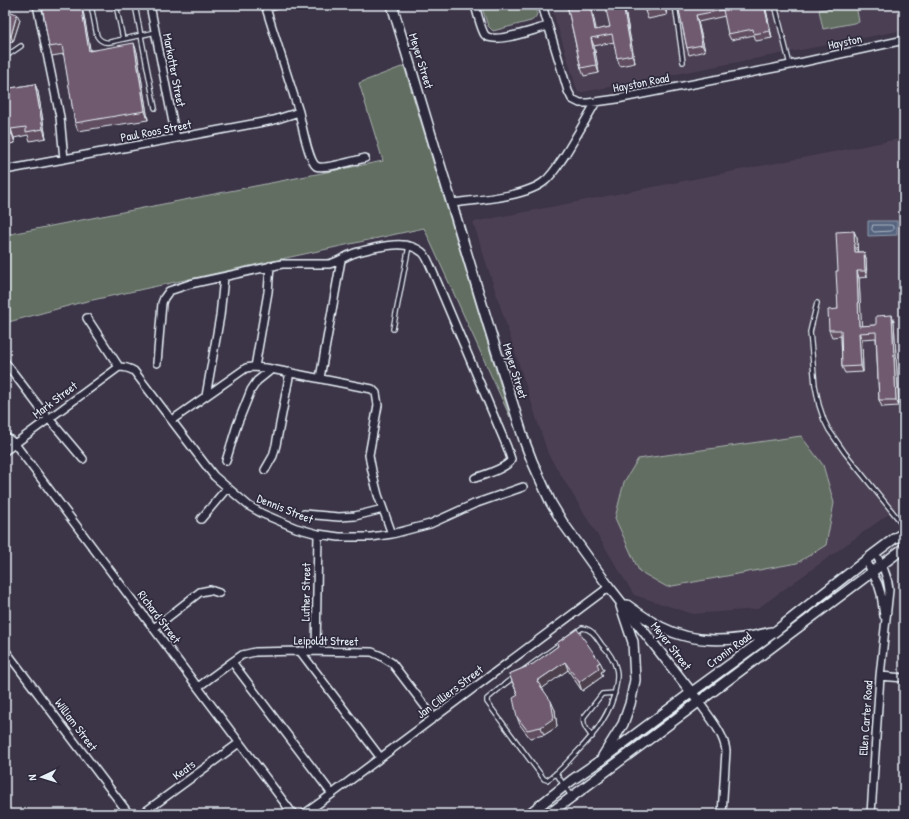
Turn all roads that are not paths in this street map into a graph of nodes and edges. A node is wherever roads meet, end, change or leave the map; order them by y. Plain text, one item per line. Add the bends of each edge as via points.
1 (37, 5) edge
2 (91, 5) edge
3 (116, 5) edge
4 (135, 5) edge
5 (150, 5) edge
6 (277, 5) edge
7 (392, 5) edge
8 (475, 5) edge
9 (542, 5) edge
10 (675, 5) edge
11 (775, 5) edge
12 (266, 7) edge
13 (548, 26) junction
14 (156, 32) junction
15 (141, 35) junction
16 (123, 39) junction
17 (904, 40) edge
18 (21, 46) dead end
19 (5, 57) edge
20 (683, 62) dead end
21 (790, 65) junction
22 (596, 102) junction
23 (155, 108) dead end
24 (299, 112) junction
25 (176, 138) junction
26 (365, 158) dead end
27 (64, 159) junction
28 (5, 170) edge
29 (451, 203) junction
30 (409, 246) junction
31 (341, 260) junction
32 (270, 266) junction
33 (224, 277) junction
34 (817, 303) dead end
35 (87, 318) dead end
36 (393, 329) dead end
37 (5, 362) edge
38 (157, 363) dead end
39 (118, 367) junction
40 (255, 367) junction
41 (272, 369) junction
42 (290, 372) junction
43 (320, 378) junction
44 (206, 396) junction
45 (49, 419) junction
46 (172, 420) junction
47 (5, 436) edge
48 (15, 444) junction
49 (5, 452) edge
50 (83, 459) dead end
51 (226, 461) dead end
52 (265, 470) dead end
53 (475, 478) dead end
54 (523, 487) dead end
55 (227, 488) junction
56 (383, 510) junction
57 (304, 514) dead end
58 (201, 519) dead end
59 (904, 526) edge
60 (904, 533) edge
61 (318, 534) junction
62 (392, 534) junction
63 (904, 548) edge
64 (875, 553) junction
65 (866, 560) junction
66 (882, 564) junction
67 (872, 572) junction
68 (609, 587) junction
69 (219, 593) dead end
70 (620, 600) junction
71 (885, 624) junction
72 (154, 628) junction
73 (777, 630) junction
74 (5, 650) edge
75 (300, 651) junction
76 (316, 651) junction
77 (232, 662) junction
78 (880, 676) junction
79 (904, 678) edge
80 (198, 688) junction
81 (692, 692) junction
82 (615, 693) junction
83 (699, 702) junction
84 (434, 718) junction
85 (592, 737) junction
86 (239, 743) junction
87 (380, 758) junction
88 (601, 760) junction
89 (556, 773) junction
90 (564, 786) junction
91 (332, 794) junction
92 (572, 797) junction
93 (540, 811) edge
94 (129, 814) edge
95 (142, 814) edge
96 (293, 814) edge
97 (304, 814) edge
98 (529, 814) edge
99 (549, 814) edge
100 (722, 814) edge
101 (871, 814) edge

1 - 27 street via 60,117
2 - 16 lane via 99,39 106,42
3 - 16 lane
4 - 15 lane
5 - 14 street, Markotter Street
6 - 12 street
7 - 29 street, Meyer Street
8 - 13 street via 487,37 504,38
9 - 13 street, Hayston Road
10 - 20 lane
11 - 21 lane
12 - 24 street
13 - 22 street, Hayston Road via 572,99 580,103
14 - 15 lane
14 - 25 street, Markotter Street
15 - 16 lane
15 - 23 lane
17 - 21 street, Hayston
18 - 19 lane
21 - 22 street, Hayston Road
22 - 29 street via 546,180 511,195
24 - 25 street, Paul Roos Street via 274,120
24 - 26 street via 314,164 326,166
25 - 27 street, Paul Roos Street
27 - 28 street, Paul Roos Street
29 - 68 street, Meyer Street via 532,460 563,523
30 - 31 street via 398,244 360,251
30 - 36 lane
30 - 53 street via 424,253 430,265 511,458 507,465
31 - 32 street via 329,264 289,263
31 - 43 street
32 - 33 street
32 - 40 street
33 - 38 street via 190,284 166,293 161,313
33 - 44 street
34 - 59 lane via 810,332 815,385 824,420 845,453
35 - 39 street
37 - 45 street
39 - 45 street, Mark Street
39 - 46 street, Dennis Street via 130,368
40 - 41 street
40 - 44 street via 246,368
41 - 42 street
41 - 51 street via 257,381 251,390
42 - 43 street
42 - 52 street via 276,445
43 - 56 street via 372,389 376,393 377,410 369,455
44 - 46 street
45 - 48 street, Mark Street
45 - 50 street
46 - 55 street, Dennis Street via 214,476
47 - 48 street, Richard Street
48 - 49 street, Mark Street
48 - 72 street, Richard Street
54 - 62 street, Dennis Street via 474,504 430,524
55 - 58 street
55 - 61 street, Dennis Street via 262,514
56 - 57 street via 339,517
56 - 62 street
60 - 64 street, Cronin Road
61 - 62 street, Dennis Street via 339,537
61 - 76 street, Luther Street
63 - 66 street, Cronin Road
64 - 65 street, Cronin Road
64 - 66 street, Ellen Carter Road
65 - 67 street, Ellen Carter Road
65 - 73 street, Cronin Road
66 - 67 street, Cronin Road
66 - 71 street, Ellen Carter Road via 889,590
67 - 71 street, Ellen Carter Road via 881,594
67 - 83 street, Cronin Road
68 - 70 street, Meyer Street
68 - 84 street, Jan Cilliers Street
69 - 72 street via 210,590 200,592
70 - 73 street via 661,627 682,636 706,641 752,637
70 - 81 street, Meyer Street
70 - 88 street via 633,642 635,680 623,724
71 - 78 street, Ellen Carter Road
72 - 80 street, Richard Street
73 - 81 street, Cronin Road
74 - 94 street, William Street
75 - 76 street, Leipoldt Street
75 - 77 street, Leipoldt Street via 255,652 242,655
75 - 87 street
76 - 84 street, Leipoldt Street via 372,652 381,656 392,664
77 - 80 street, Leipoldt Street
77 - 91 street
78 - 79 street
78 - 101 street, Ellen Carter Road
80 - 86 street, Richard Street
81 - 83 street, Meyer Street
81 - 88 street, Cronin Road
82 - 85 lane via 610,707
82 - 85 lane via 602,694 584,717 584,726
82 - 89 lane via 617,674 613,661 591,631 582,628 488,698 487,702 544,779 548,780
83 - 92 street, Cronin Road
83 - 100 street via 725,743
84 - 87 street, Jan Cilliers Street
85 - 89 lane
86 - 95 street, Keats
86 - 96 street, Richard Street
87 - 91 street, Jan Cilliers Street
88 - 90 street, Cronin Road
89 - 90 lane
90 - 92 lane
90 - 93 street, Cronin Road
91 - 97 street, Jan Cilliers Street
92 - 99 street, Cronin Road
93 - 98 street, Cronin Road

